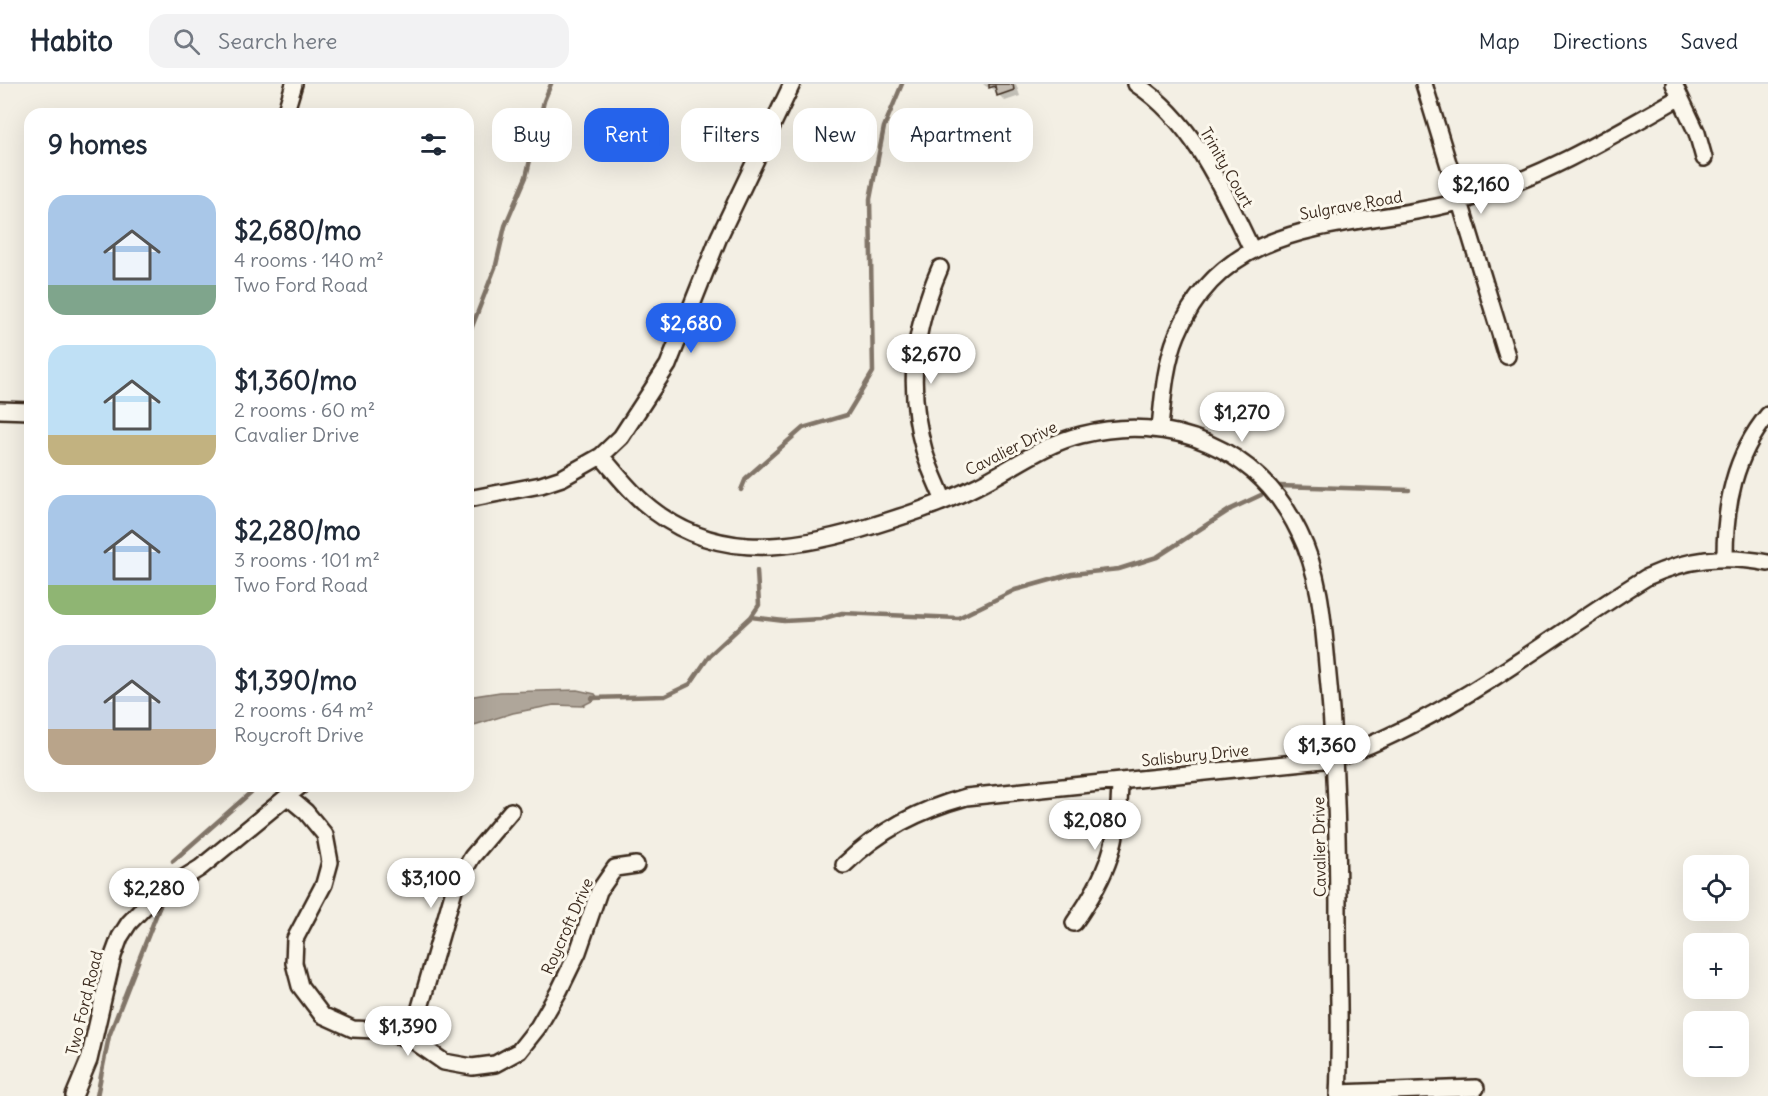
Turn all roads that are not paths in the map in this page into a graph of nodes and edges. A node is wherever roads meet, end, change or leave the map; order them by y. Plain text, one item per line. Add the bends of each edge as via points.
1 (294, 84) edge
2 (792, 84) edge
3 (1136, 84) edge
4 (1424, 84) edge
5 (1677, 91) edge
6 (287, 108) edge
7 (1704, 158) dead end
8 (1460, 201) junction
9 (1252, 250) junction
10 (940, 268) dead end
11 (1507, 356) dead end
12 (0, 410) edge
13 (24, 411) edge
14 (1768, 415) edge
15 (1160, 428) junction
16 (601, 456) junction
17 (474, 498) edge
18 (944, 501) junction
19 (1725, 557) junction
20 (1768, 563) edge
21 (1335, 758) junction
22 (1120, 781) junction
23 (293, 792) edge
24 (288, 797) junction
25 (511, 811) dead end
26 (636, 865) dead end
27 (844, 865) dead end
28 (1074, 923) dead end
29 (411, 1039) junction
30 (1476, 1088) dead end
31 (1338, 1094) edge
32 (74, 1096) edge

1 - 6 street
2 - 16 street via 719,237 668,365 621,437
3 - 9 street, Trinity Court via 1164,106 1199,149
4 - 8 street
5 - 7 street
5 - 8 street, Sulgrave Road via 1601,142 1541,172
8 - 9 street, Sulgrave Road via 1286,235
8 - 11 street
9 - 15 street, Sulgrave Road via 1212,282 1187,315 1172,352
10 - 18 street via 915,348 914,400 926,457
12 - 13 street
14 - 19 street via 1744,449 1736,472 1725,528
15 - 18 street, Cavalier Drive via 1108,430 1061,440
15 - 21 street, Cavalier Drive via 1197,438 1238,460 1265,483 1291,515 1312,563 1319,592
16 - 17 street via 541,485
16 - 18 street, Cavalier Drive via 631,491 666,519 701,537 745,547 796,545 825,539
19 - 20 street, Salisbury Drive
19 - 21 street, Salisbury Drive via 1669,567 1647,577 1455,702 1401,731
21 - 22 street, Salisbury Drive
21 - 31 street, Cavalier Drive
22 - 27 street, Salisbury Drive via 994,793 940,804 883,832
22 - 28 street via 1110,860
23 - 24 street, Two Ford Road
24 - 29 street, Roycroft Drive via 325,835 330,862 324,884 295,939 294,963 300,986 322,1015 353,1029
24 - 32 street, Two Ford Road via 200,867 156,895 129,923 113,957 89,1060
25 - 29 street via 472,857 455,886
26 - 29 street, Roycroft Drive via 615,868 599,891 578,952 559,991 519,1051 495,1064 472,1067 444,1062
30 - 31 street

